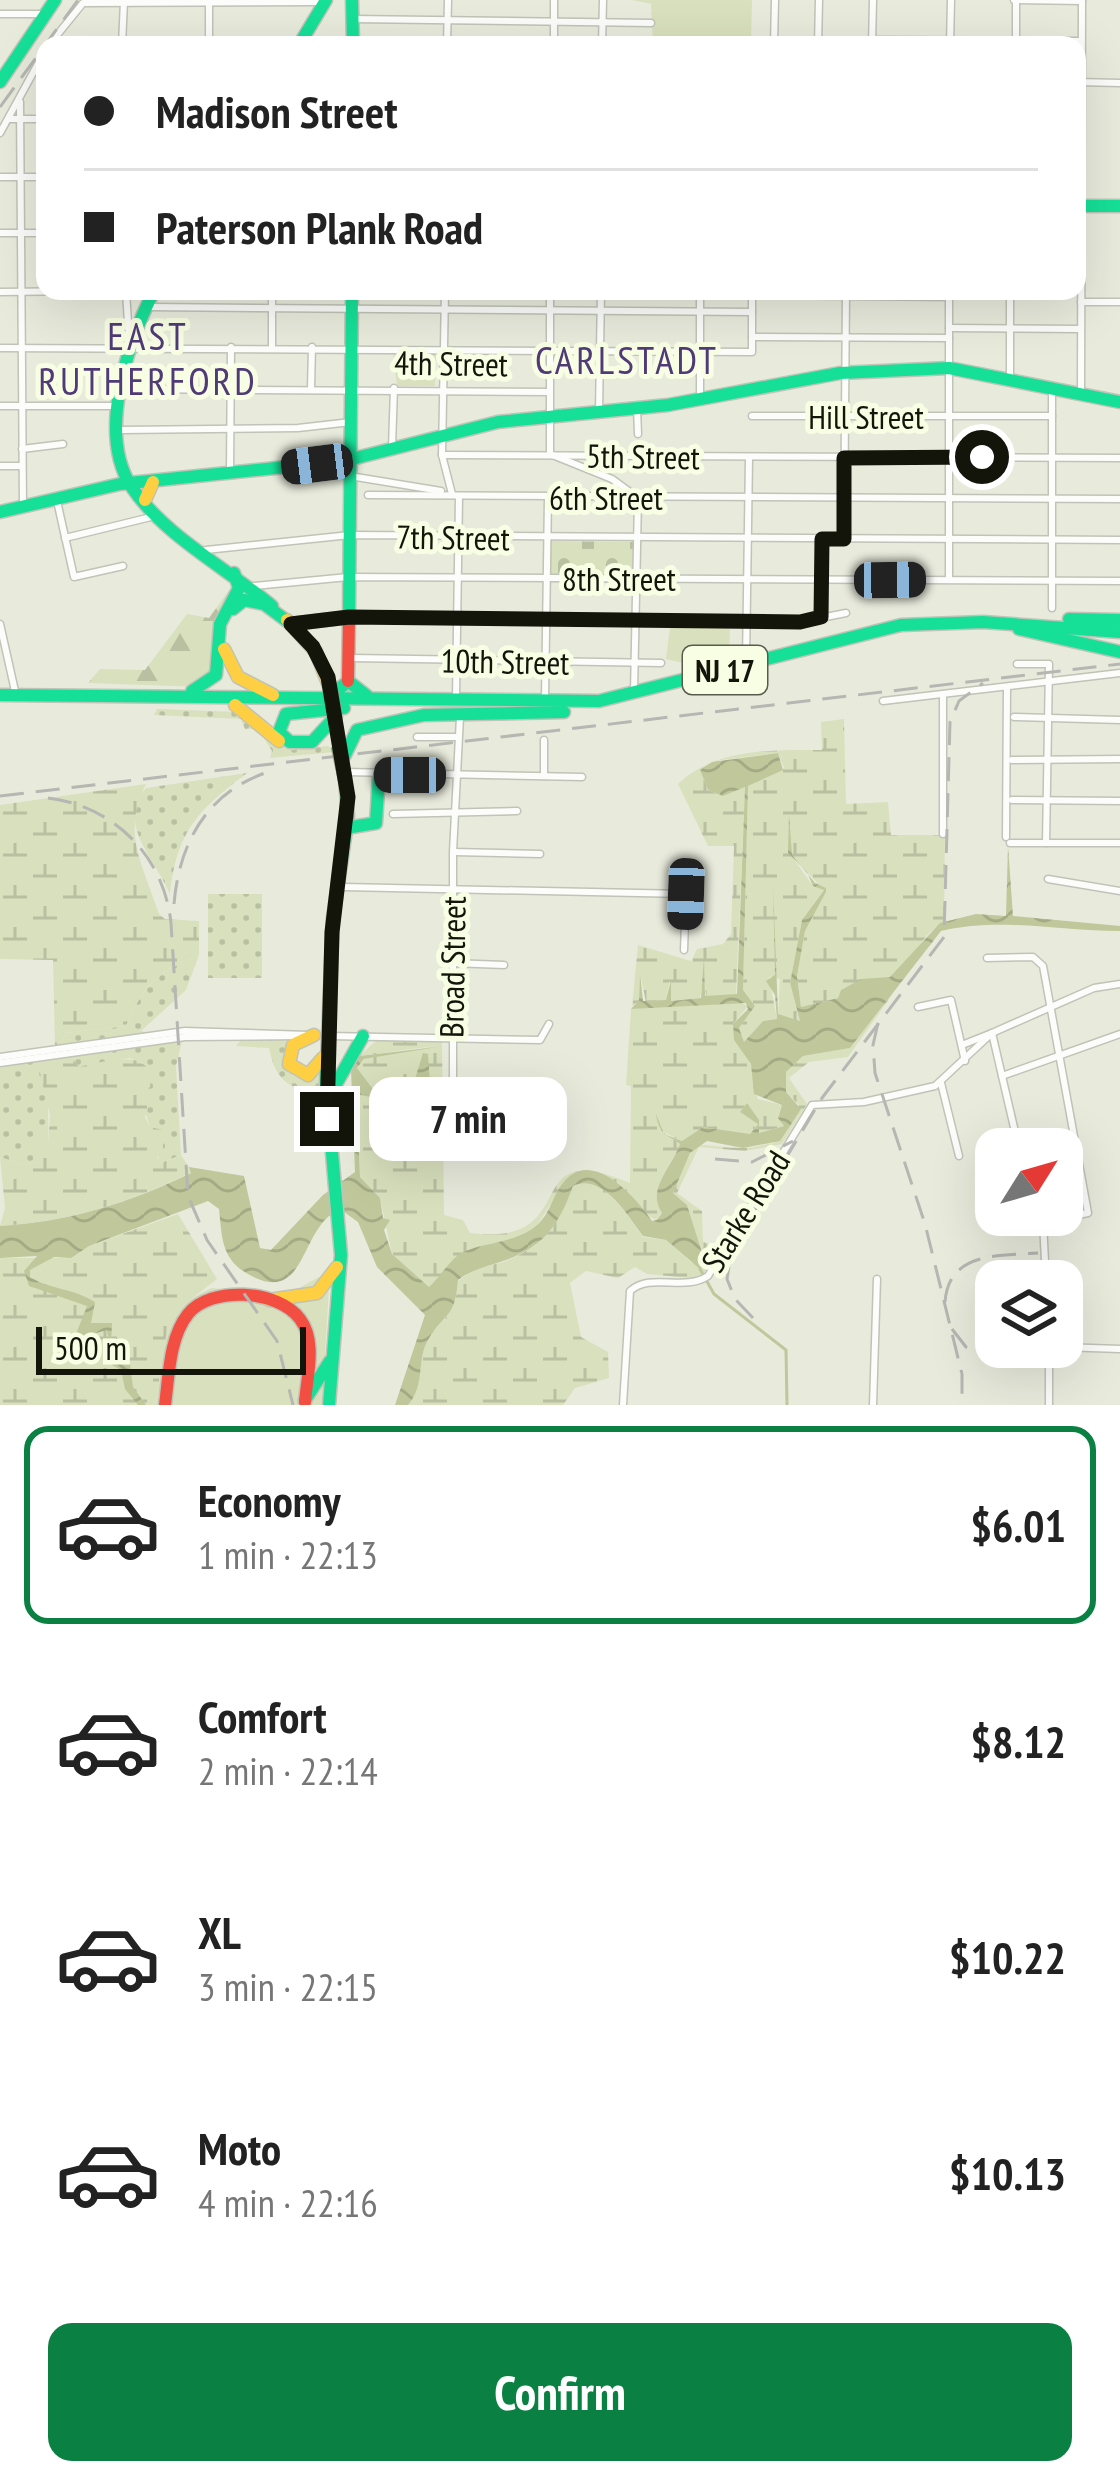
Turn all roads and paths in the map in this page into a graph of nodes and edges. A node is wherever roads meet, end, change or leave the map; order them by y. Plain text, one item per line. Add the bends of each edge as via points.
1 (352, 0) edge
2 (448, 0) edge
3 (554, 0) edge
4 (603, 0) edge
5 (775, 0) edge
6 (819, 0) edge
7 (873, 0) edge
8 (951, 0) edge
9 (1016, 0) edge
10 (1082, 0) edge
11 (124, 1) edge
12 (209, 1) edge
13 (325, 1) edge
14 (52, 4) edge
15 (0, 14) edge
16 (352, 19) junction
17 (448, 20) junction
18 (554, 21) junction
19 (602, 22) junction
20 (650, 22) dead end
21 (56, 36) edge
22 (122, 36) edge
23 (209, 36) edge
24 (304, 36) edge
25 (353, 36) edge
26 (448, 36) edge
27 (554, 36) edge
28 (602, 36) edge
29 (774, 36) edge
30 (818, 36) edge
31 (872, 36) edge
32 (950, 36) edge
33 (1016, 36) edge
34 (1081, 36) edge
35 (36, 68) edge
36 (0, 81) edge
37 (1086, 82) edge
38 (1120, 83) edge
39 (20, 102) junction
40 (36, 118) edge
41 (9, 119) junction
42 (20, 119) junction
43 (0, 133) edge
44 (36, 176) edge
45 (0, 177) edge
46 (20, 177) junction
47 (1086, 206) edge
48 (1120, 206) edge
49 (0, 233) edge
50 (22, 233) junction
51 (36, 233) edge
52 (0, 292) edge
53 (20, 292) junction
54 (36, 292) edge
55 (126, 300) edge
56 (148, 300) edge
57 (272, 300) edge
58 (352, 300) edge
59 (445, 300) edge
60 (550, 300) edge
61 (602, 300) edge
62 (700, 300) edge
63 (752, 300) edge
64 (846, 300) edge
65 (949, 300) edge
66 (1010, 300) edge
67 (1081, 302) joint
68 (1120, 302) edge
69 (272, 306) junction
70 (352, 306) junction
71 (144, 307) junction
72 (445, 308) junction
73 (602, 309) junction
74 (550, 310) junction
75 (700, 310) junction
76 (752, 312) junction
77 (949, 328) junction
78 (1010, 328) junction
79 (1080, 329) junction
80 (752, 337) junction
81 (845, 338) junction
82 (949, 338) junction
83 (128, 344) junction
84 (231, 347) junction
85 (272, 347) junction
86 (312, 347) junction
87 (352, 347) junction
88 (0, 348) edge
89 (22, 348) junction
90 (444, 349) junction
91 (601, 350) junction
92 (550, 351) junction
93 (700, 352) junction
94 (949, 368) junction
95 (846, 372) junction
96 (1010, 377) junction
97 (1052, 387) junction
98 (230, 388) junction
99 (311, 388) junction
100 (394, 388) junction
101 (122, 389) junction
102 (352, 389) junction
103 (444, 390) junction
104 (549, 392) junction
105 (1081, 393) junction
106 (700, 399) junction
107 (1120, 402) edge
108 (0, 406) edge
109 (22, 406) junction
110 (122, 406) junction
111 (637, 408) junction
112 (599, 411) junction
113 (549, 415) junction
114 (752, 416) dead end
115 (948, 416) junction
116 (1052, 416) junction
117 (844, 417) junction
118 (351, 422) junction
119 (230, 429) junction
120 (122, 430) junction
121 (443, 434) junction
122 (638, 434) dead end
123 (63, 444) dead end
124 (392, 447) junction
125 (22, 449) junction
126 (550, 454) junction
127 (442, 455) junction
128 (1051, 456) junction
129 (748, 457) junction
130 (948, 457) junction
131 (351, 458) junction
132 (844, 458) junction
133 (1120, 458) edge
134 (0, 466) edge
135 (22, 466) junction
136 (230, 474) junction
137 (350, 476) junction
138 (153, 482) junction
139 (129, 484) junction
140 (368, 495) dead end
141 (455, 495) junction
142 (548, 497) junction
143 (948, 497) junction
144 (638, 498) junction
145 (748, 498) junction
146 (1050, 498) junction
147 (56, 499) junction
148 (844, 499) junction
149 (1120, 499) edge
150 (145, 500) junction
151 (22, 507) junction
152 (0, 512) edge
153 (163, 514) junction
154 (350, 535) junction
155 (65, 538) junction
156 (458, 538) junction
157 (548, 538) junction
158 (637, 538) junction
159 (747, 538) junction
160 (948, 538) junction
161 (1051, 538) junction
162 (822, 539) junction
163 (844, 539) junction
164 (1120, 540) edge
165 (206, 550) junction
166 (123, 566) dead end
167 (234, 573) junction
168 (638, 576) junction
169 (348, 577) junction
170 (459, 577) junction
171 (547, 578) junction
172 (949, 579) junction
173 (747, 580) junction
174 (822, 580) junction
175 (1050, 580) junction
176 (1120, 581) edge
177 (250, 586) junction
178 (1052, 608) dead end
179 (846, 614) dead end
180 (349, 617) junction
181 (821, 617) junction
182 (458, 618) junction
183 (963, 620) junction
184 (1120, 620) edge
185 (547, 621) junction
186 (315, 622) junction
187 (635, 622) junction
188 (746, 622) junction
189 (291, 624) junction
190 (0, 625) edge
191 (1016, 628) junction
192 (1120, 636) edge
193 (303, 637) junction
194 (1120, 652) edge
195 (348, 658) junction
196 (456, 660) junction
197 (546, 662) junction
198 (635, 662) junction
199 (661, 663) dead end
200 (746, 664) junction
201 (1017, 664) dead end
202 (1120, 673) edge
203 (348, 681) junction
204 (1049, 682) junction
205 (1007, 687) junction
206 (943, 694) junction
207 (16, 695) junction
208 (330, 695) junction
209 (142, 697) junction
210 (634, 697) junction
211 (0, 699) edge
212 (280, 699) junction
213 (412, 701) junction
214 (456, 701) junction
215 (883, 701) dead end
216 (236, 705) junction
217 (357, 707) junction
218 (607, 708) junction
219 (546, 714) junction
220 (336, 715) junction
221 (1014, 718) dead end
222 (1049, 718) junction
223 (459, 719) junction
224 (1120, 720) edge
225 (417, 737) dead end
226 (455, 737) junction
227 (544, 740) dead end
228 (343, 746) junction
229 (1050, 759) junction
230 (1120, 759) edge
231 (1012, 760) dead end
232 (379, 775) junction
233 (454, 775) junction
234 (344, 776) junction
235 (544, 776) junction
236 (582, 777) dead end
237 (1012, 800) dead end
238 (1048, 801) junction
239 (1120, 801) edge
240 (517, 811) dead end
241 (393, 814) dead end
242 (453, 814) junction
243 (352, 827) junction
244 (943, 834) dead end
245 (1046, 843) junction
246 (1120, 843) edge
247 (452, 852) junction
248 (540, 854) dead end
249 (1048, 879) dead end
250 (343, 887) junction
251 (453, 889) junction
252 (1120, 890) edge
253 (684, 950) dead end
254 (987, 958) dead end
255 (452, 963) junction
256 (504, 965) dead end
257 (1120, 984) edge
258 (1050, 1006) junction
259 (918, 1007) dead end
260 (328, 1015) junction
261 (550, 1024) dead end
262 (992, 1033) junction
263 (1120, 1034) edge
264 (451, 1035) junction
265 (363, 1036) junction
266 (321, 1037) junction
267 (962, 1045) junction
268 (1059, 1054) junction
269 (0, 1060) edge
270 (965, 1061) junction
271 (1002, 1076) junction
272 (941, 1083) junction
273 (543, 1092) dead end
274 (331, 1093) junction
275 (1015, 1128) edge
276 (1072, 1128) edge
277 (959, 1156) dead end
278 (337, 1183) junction
279 (1083, 1186) edge
280 (340, 1214) junction
281 (1083, 1214) edge
282 (340, 1255) junction
283 (877, 1280) dead end
284 (269, 1300) junction
285 (335, 1346) junction
286 (1083, 1348) edge
287 (1120, 1349) edge
288 (1049, 1368) edge
289 (305, 1403) edge
290 (165, 1405) edge
291 (332, 1405) edge
292 (623, 1405) edge
293 (873, 1405) edge
294 (1049, 1405) edge

1 - 16 main road
2 - 17 street
3 - 18 street
4 - 19 street
5 - 29 street
6 - 30 street
7 - 31 street
8 - 32 street
9 - 10 street
9 - 33 street
10 - 34 street
11 - 12 street
11 - 21 street via 76,8
11 - 22 street
12 - 13 street
12 - 23 street
13 - 24 main road
14 - 15 street
14 - 36 main road
16 - 17 street
16 - 25 main road
17 - 18 street
17 - 26 street
18 - 19 street
18 - 27 street
19 - 20 street
19 - 28 street
35 - 39 street
37 - 38 street
39 - 41 street
39 - 42 street
40 - 42 street
41 - 42 street
41 - 43 street
42 - 46 street
44 - 46 street
45 - 46 street
46 - 50 street
47 - 48 main road
49 - 50 street
50 - 51 street
50 - 53 street
52 - 53 street
53 - 54 street
53 - 89 street
55 - 83 street
56 - 71 main road
57 - 69 street
58 - 70 main road
59 - 72 street
60 - 74 street
61 - 73 street
62 - 75 street
63 - 76 street
64 - 81 street
65 - 77 street
66 - 78 street
67 - 68 street
67 - 79 street
69 - 70 street
69 - 71 street
69 - 85 street
70 - 72 street
70 - 87 main road
71 - 83 main road
72 - 74 street
72 - 90 street
73 - 74 street
73 - 75 street
73 - 91 street
74 - 92 street
75 - 76 street
75 - 93 street
76 - 80 street
77 - 78 street
77 - 82 street
78 - 79 street
78 - 96 street
79 - 105 street
80 - 81 street
80 - 93 street via 752,352
81 - 82 street
81 - 95 street
82 - 94 street
83 - 84 street
83 - 89 street
83 - 101 main road
84 - 85 street
84 - 98 street
85 - 86 street
86 - 87 street
86 - 99 street
87 - 90 street
87 - 102 main road
88 - 89 street
89 - 109 street
90 - 92 street
90 - 103 street
91 - 92 street
91 - 93 street
91 - 112 street
92 - 104 street
93 - 106 street
94 - 95 main road
94 - 96 main road
94 - 115 street
95 - 106 main road
95 - 117 street
96 - 97 main road
97 - 105 main road
97 - 116 street
98 - 99 street, 4th Street
98 - 101 street, 4th Street
98 - 119 street
99 - 102 street, 4th Street
100 - 102 street, 4th Street
100 - 103 street, 4th Street
100 - 124 street
101 - 110 main road
102 - 118 main road
103 - 104 street, 4th Street
103 - 121 street
104 - 113 street
105 - 107 main road
106 - 111 main road
108 - 109 street
109 - 110 street
109 - 125 street
110 - 120 main road
111 - 112 main road
111 - 122 street
112 - 113 main road
113 - 121 main road
113 - 126 street
114 - 117 street, Hill Street
115 - 116 street, Hill Street
115 - 117 street, Hill Street
115 - 130 street
116 - 128 street
117 - 132 street
118 - 119 street
118 - 131 main road
119 - 120 street
119 - 136 street
120 - 139 main road
121 - 124 main road
121 - 127 street
123 - 125 street
124 - 131 main road
125 - 135 street
126 - 127 street, 5th Street
126 - 129 street, 5th Street
126 - 144 street
127 - 141 street
128 - 130 street, 5th Street
128 - 133 street, 5th Street
128 - 146 street
129 - 132 street, 5th Street
129 - 145 street
130 - 132 street, 5th Street
130 - 143 street
131 - 136 main road
131 - 137 main road
132 - 148 street
134 - 135 street
135 - 151 street
136 - 138 main road
137 - 141 street
137 - 154 main road
138 - 139 main road
138 - 150 main road
139 - 147 main road
139 - 150 main road
140 - 141 street, 6th Street
141 - 142 street, 6th Street
141 - 156 street
142 - 144 street, 6th Street
142 - 157 street
143 - 146 street, 6th Street
143 - 148 street, 6th Street
143 - 160 street
144 - 145 street, 6th Street
144 - 158 street
145 - 148 street, 6th Street
145 - 159 street
146 - 149 street, 6th Street
146 - 161 street
147 - 151 main road
147 - 155 street
148 - 163 street
150 - 153 main road
151 - 152 main road
153 - 155 street
153 - 165 main road
154 - 156 street, 7th Street
154 - 165 street, 7th Street
154 - 169 main road
155 - 166 street via 74,578
156 - 157 street, 7th Street
156 - 170 street
157 - 158 street, 7th Street
157 - 171 street
158 - 159 street, 7th Street
158 - 168 street
159 - 162 street, 7th Street
159 - 173 street
160 - 161 street, 7th Street
160 - 163 street, 7th Street
160 - 172 street
161 - 164 street, 7th Street
161 - 175 street
162 - 163 street, 7th Street
162 - 174 street
165 - 167 main road
167 - 177 main road
167 - 209 main road via 239,588 220,622 215,681 203,690
168 - 171 street, 8th Street
168 - 173 street, 8th Street
168 - 187 street
169 - 170 street, 8th Street
169 - 177 street, 8th Street
169 - 180 main road
170 - 171 street, 8th Street
170 - 182 street
171 - 185 street
172 - 174 street, 8th Street
172 - 175 street, 8th Street
173 - 174 street, 8th Street
173 - 188 street
174 - 181 street
175 - 176 street, 8th Street
175 - 178 street
177 - 189 main road
179 - 181 street
180 - 182 street
180 - 186 main road
180 - 195 main road
181 - 188 street
182 - 185 street
182 - 196 street
183 - 184 main road
183 - 192 main road, NJ 17
183 - 200 main road, NJ 17 via 874,630
185 - 187 street
185 - 197 street
186 - 189 main road
186 - 193 main road
187 - 188 street
187 - 198 street
188 - 200 street
189 - 193 main road
189 - 212 main road via 244,600 224,631 231,669
190 - 207 street
191 - 192 main road, NJ 17
191 - 194 main road
191 - 218 main road, NJ 17 via 871,637
193 - 208 main road
195 - 196 street, 10th Street
195 - 203 main road
196 - 197 street, 10th Street
196 - 214 street
197 - 198 street, 10th Street
197 - 219 street
198 - 199 street, 10th Street
198 - 210 street
200 - 210 main road, NJ 17
201 - 204 street via 1049,664
202 - 204 street
203 - 208 main road
203 - 213 main road via 363,695
204 - 205 street
204 - 222 street
205 - 206 street
205 - 245 street via 1008,840
206 - 215 street
206 - 244 street
207 - 209 main road, NJ 17
207 - 211 main road, NJ 17
208 - 212 main road, NJ 17
208 - 213 main road, NJ 17
208 - 220 main road, bridge
209 - 212 main road, NJ 17
210 - 219 main road, NJ 17
211 - 216 main road, NJ 17
213 - 214 main road, NJ 17
214 - 219 main road, NJ 17
216 - 217 main road, NJ 17
216 - 228 main road via 289,746
217 - 218 main road, NJ 17
217 - 220 main road via 286,714 279,732 290,742 312,742
218 - 219 main road
219 - 223 main road
220 - 228 main road
221 - 222 street
222 - 224 street
222 - 229 street
223 - 226 street, Broad Street
223 - 228 main road via 368,724
225 - 226 street
226 - 233 street, Broad Street
227 - 235 street
228 - 234 main road, bridge
229 - 230 street
229 - 231 street
229 - 238 street
232 - 233 street
232 - 234 street
232 - 243 main road via 375,824
233 - 235 street
233 - 242 street, Broad Street
234 - 243 main road
234 - 260 main road via 348,817
235 - 236 street
237 - 238 street
238 - 239 street
238 - 245 street
240 - 242 street
241 - 242 street
242 - 247 street, Broad Street
243 - 250 main road
245 - 246 street
247 - 248 street
247 - 251 street, Broad Street
249 - 252 street
250 - 251 street
250 - 266 main road
251 - 253 street via 686,894
251 - 255 street, Broad Street
254 - 258 street via 1036,958
255 - 256 street
255 - 264 street, Broad Street
257 - 258 street
258 - 262 street
258 - 268 street
259 - 267 street via 951,1000
260 - 266 main road
260 - 266 main road
261 - 264 street via 540,1040
262 - 267 street
262 - 270 street
262 - 271 street
263 - 268 street
264 - 265 street
264 - 273 street, Broad Street via 450,1140 458,1152 535,1151
265 - 266 street
265 - 274 main road
266 - 269 street via 180,1037
266 - 274 main road
266 - 278 main road
267 - 270 street
268 - 271 street
268 - 276 street
270 - 272 street
271 - 275 street
272 - 277 street
272 - 292 street, Starke Road via 809,1108 704,1280 632,1288
274 - 278 main road
278 - 280 main road
279 - 281 street
280 - 282 main road
280 - 291 main road via 345,1284
282 - 284 main road via 320,1292
282 - 285 main road
283 - 293 street
284 - 289 main road via 297,1315 308,1332
284 - 290 main road via 220,1294 185,1314
285 - 289 main road
285 - 291 main road
286 - 287 street
288 - 294 street

